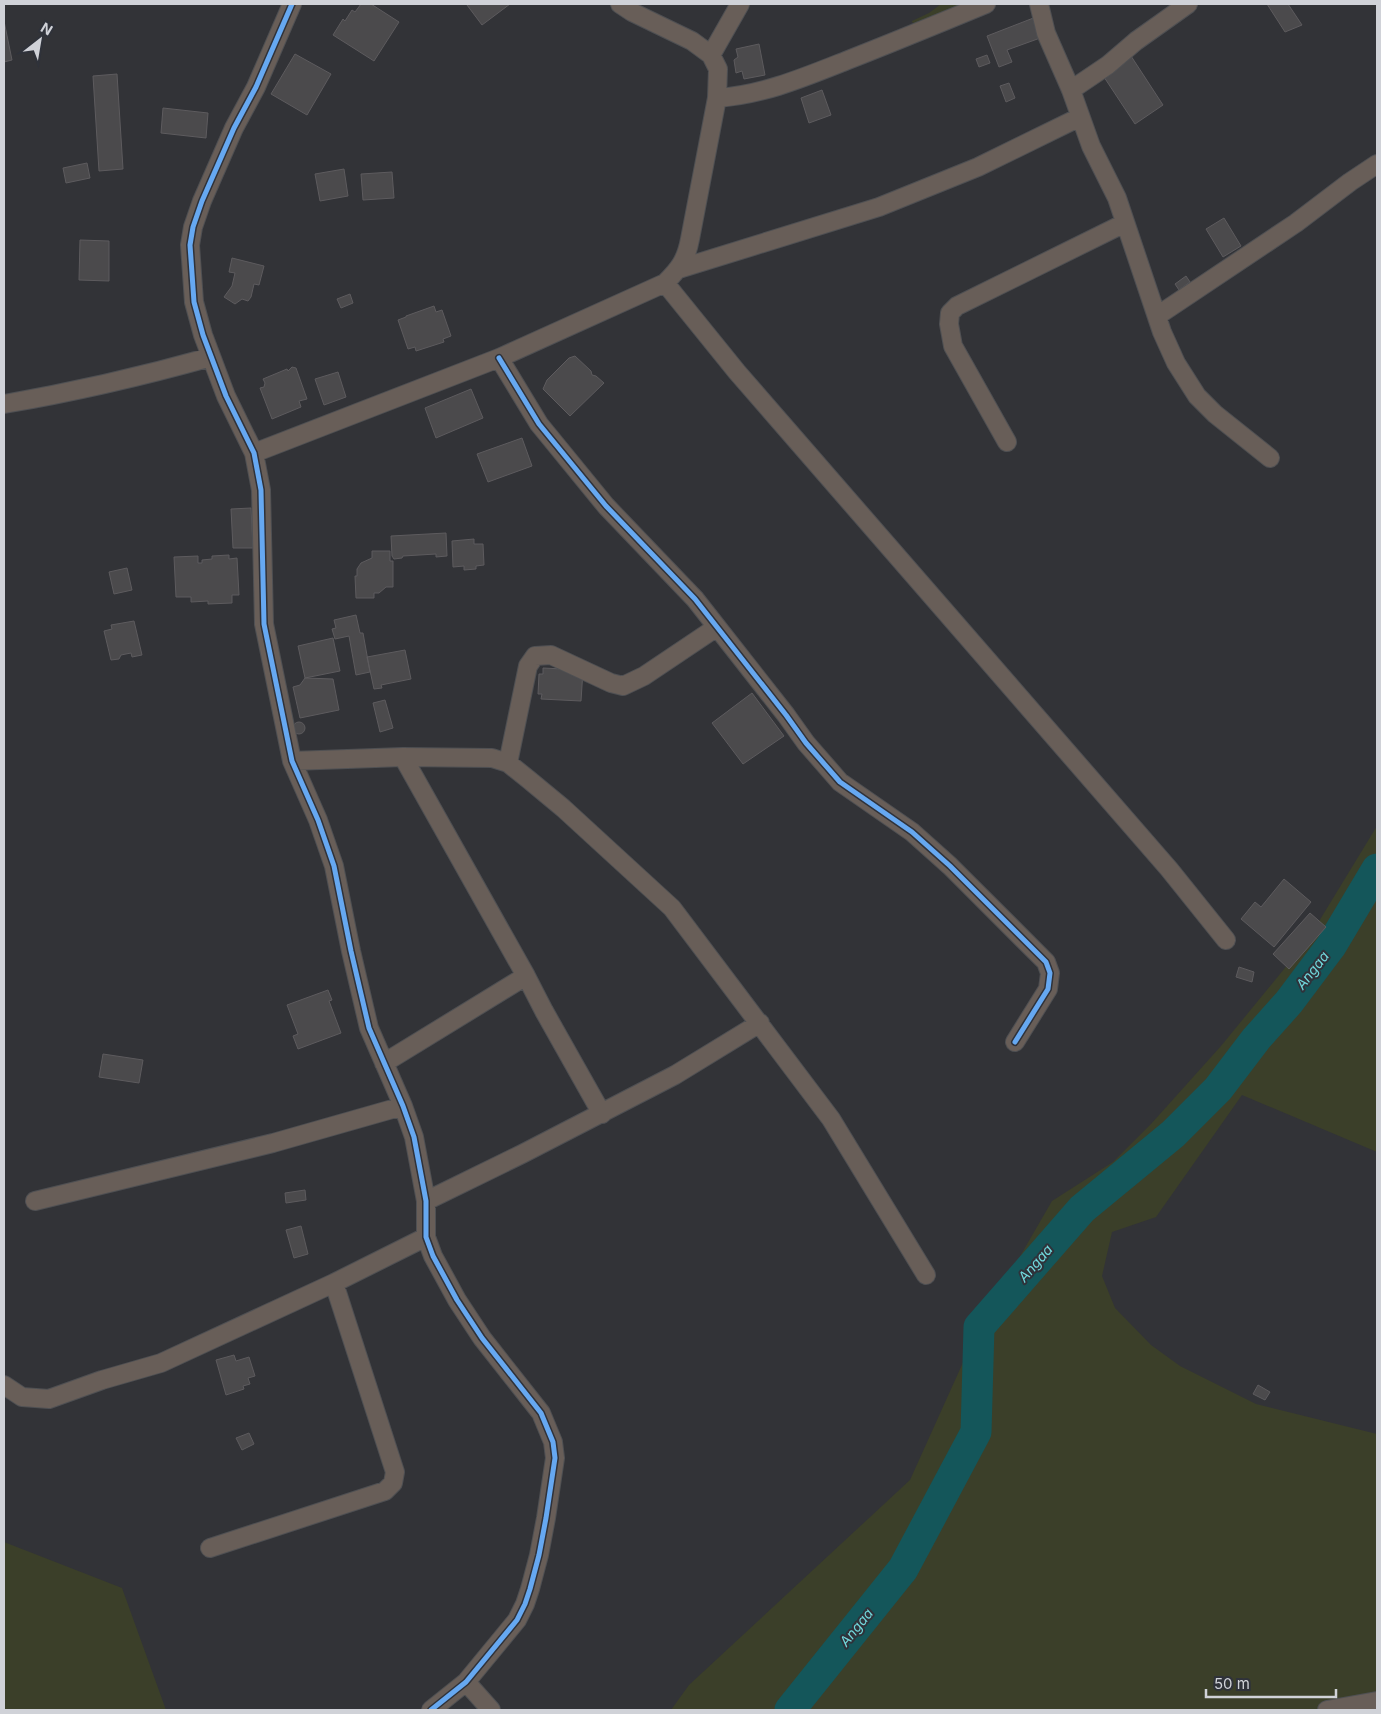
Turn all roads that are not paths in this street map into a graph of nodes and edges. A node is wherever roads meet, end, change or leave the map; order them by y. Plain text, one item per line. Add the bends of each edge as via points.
1 (292, 4) edge
2 (620, 4) edge
3 (740, 4) edge
4 (986, 4) edge
5 (1039, 4) edge
6 (1188, 4) edge
7 (711, 55) junction
8 (1071, 90) junction
9 (716, 98) junction
10 (1080, 117) junction
11 (1377, 164) edge
12 (1125, 223) junction
13 (679, 269) junction
14 (665, 283) junction
15 (1157, 316) junction
16 (211, 357) junction
17 (499, 358) junction
18 (4, 404) edge
19 (1007, 442) dead end
20 (254, 453) junction
21 (1270, 458) dead end
22 (717, 627) junction
23 (403, 757) junction
24 (292, 761) junction
25 (508, 763) junction
26 (1226, 940) dead end
27 (526, 976) junction
28 (760, 1023) junction
29 (1015, 1042) dead end
30 (384, 1063) junction
31 (404, 1106) junction
32 (602, 1114) junction
33 (35, 1201) dead end
34 (426, 1202) junction
35 (426, 1237) junction
36 (926, 1275) dead end
37 (334, 1283) junction
38 (4, 1385) edge
39 (210, 1548) dead end
40 (466, 1682) junction
41 (1377, 1701) edge
42 (431, 1710) edge
43 (491, 1710) edge
44 (1327, 1710) edge

1 - 16 street via 256,87 234,128 193,227 190,245 194,302
2 - 7 street via 692,41
3 - 7 street
4 - 9 street via 783,85 742,96
5 - 8 street via 1046,33
6 - 8 street
7 - 9 street via 718,69
8 - 10 street
9 - 13 street via 690,239
10 - 12 street
10 - 13 street via 978,167 879,206
11 - 15 street via 1289,228
12 - 15 street
12 - 19 street via 956,306 950,313 953,346
13 - 14 street
14 - 17 street
14 - 26 street via 737,372 1156,854
15 - 21 street via 1176,363 1197,396
16 - 18 street via 138,377
16 - 20 street
17 - 20 street
17 - 22 street via 539,424 606,506
20 - 24 street via 262,490 264,624
22 - 25 street via 644,676 623,686 552,655 535,656 528,666
22 - 29 street via 840,782 912,832 1046,962 1050,973 1048,989
23 - 24 street
23 - 25 street via 492,758
23 - 27 street
24 - 30 street via 334,866 370,1028
25 - 28 street via 563,808 672,908
27 - 30 street
27 - 32 street
28 - 32 street via 675,1075
28 - 36 street via 831,1119
30 - 31 street
31 - 33 street via 273,1143
31 - 34 street via 414,1137
32 - 34 street
34 - 35 street
35 - 37 street
35 - 40 street via 457,1300 482,1338 541,1413 553,1442 555,1458 539,1554 525,1604 517,1620
37 - 38 street via 161,1363 49,1399 22,1397
37 - 39 street via 395,1472 393,1483 385,1491
40 - 42 street
40 - 43 street
41 - 44 street

